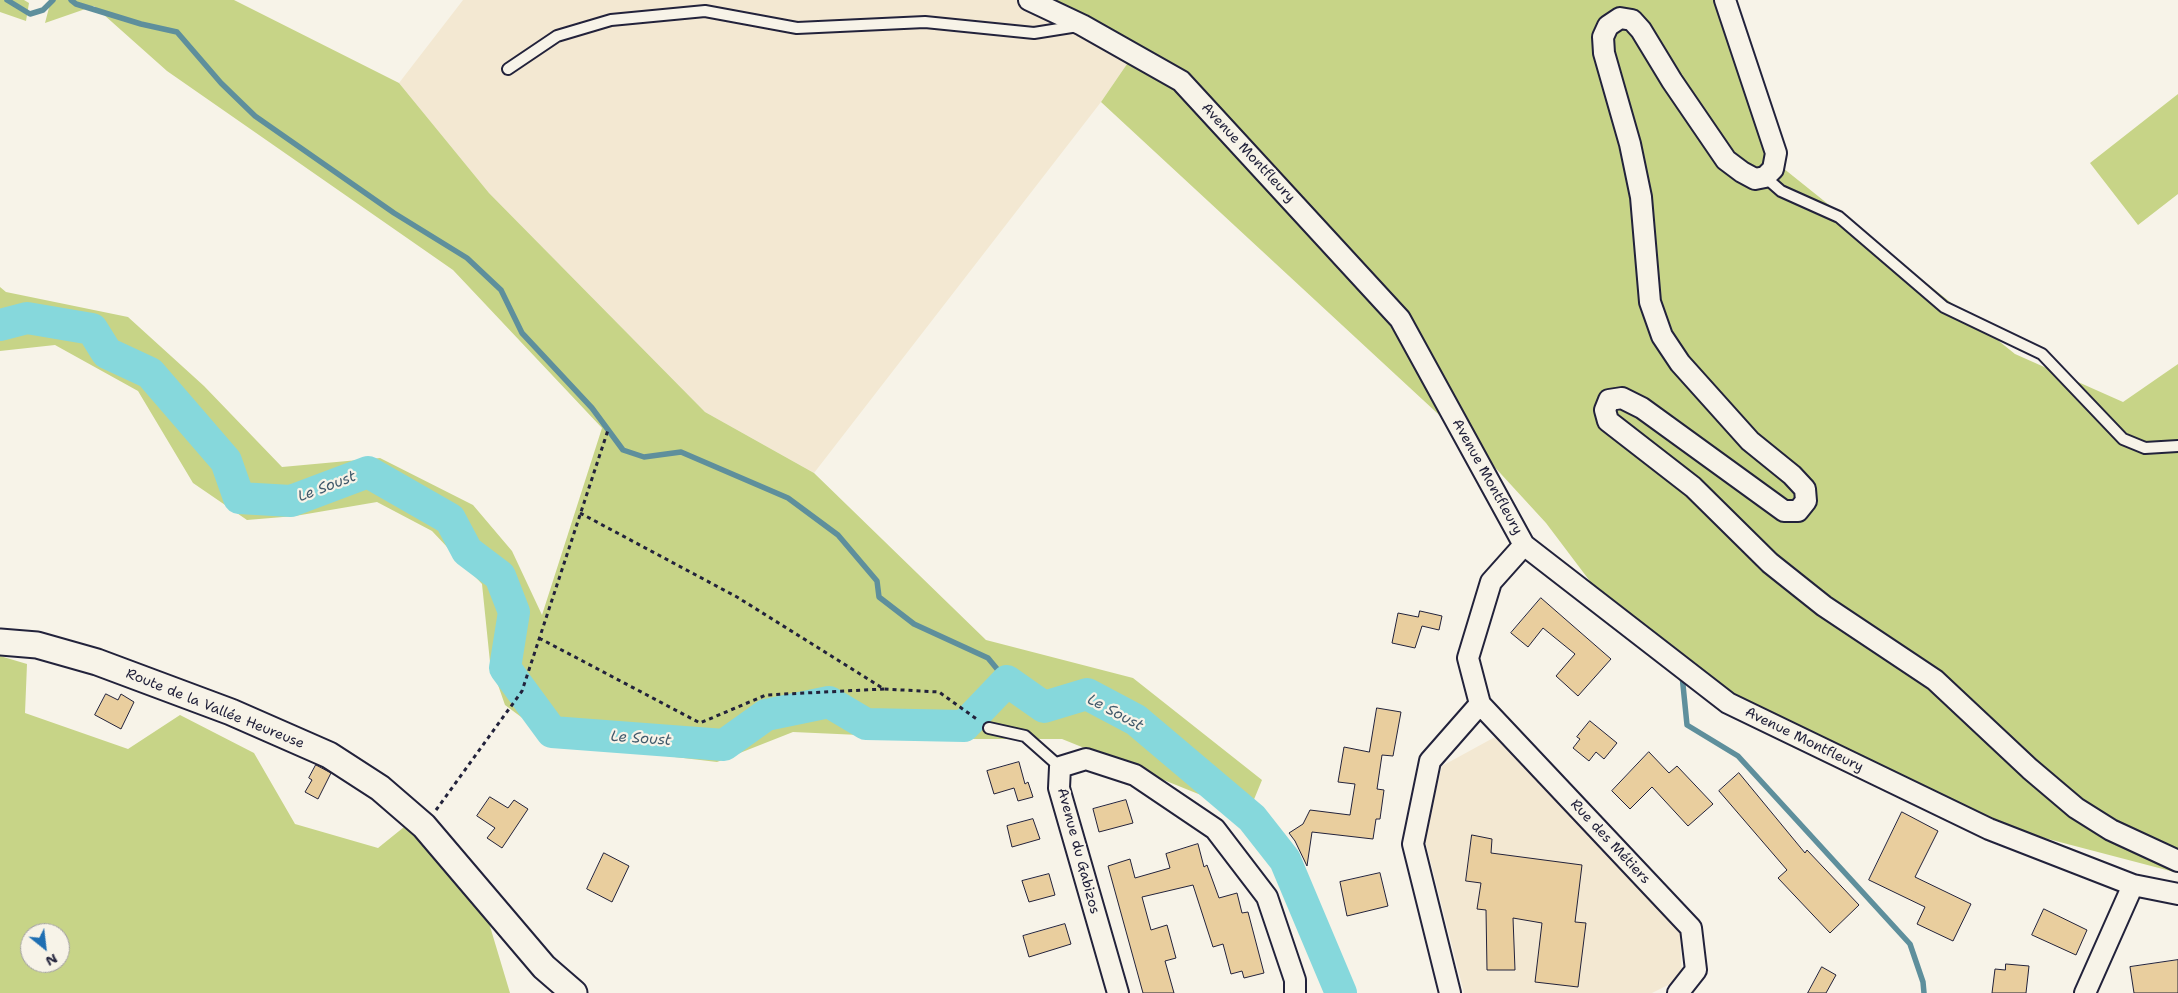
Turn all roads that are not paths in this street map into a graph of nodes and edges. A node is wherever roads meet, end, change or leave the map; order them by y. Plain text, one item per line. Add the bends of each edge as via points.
1 (1029, 0) edge
2 (1725, 0) edge
3 (1082, 25) junction
4 (508, 70) dead end
5 (1765, 177) junction
6 (2178, 446) edge
7 (1524, 545) junction
8 (0, 642) edge
9 (1480, 704) junction
10 (988, 728) road end
11 (1060, 767) junction
12 (2178, 860) edge
13 (2133, 885) junction
14 (2178, 894) edge
15 (574, 993) edge
16 (1118, 993) edge
17 (1295, 993) edge
18 (1450, 993) edge
19 (1678, 993) edge
20 (2085, 993) edge

1 - 3 street, Avenue Montfleury
2 - 5 street via 1776,152 1773,170
3 - 4 lane via 1034,33 925,22 797,28 705,11 611,20 557,36
3 - 7 street, Avenue Montfleury via 1182,80 1400,319
5 - 6 lane via 1781,191 1840,217 1944,307 2042,354 2123,439 2145,448
5 - 12 street via 1755,178 1726,160 1642,30 1632,20 1620,18 1608,26 1603,37 1604,52 1640,188 1650,302 1662,336 1680,363 1750,441 1805,489 1806,501 1798,511 1784,511 1642,408 1622,398 1609,400 1605,410 1608,421 1693,487 1770,563 1824,606 1936,680 2076,808 2111,830
7 - 9 street, Rue des Métiers via 1491,582 1468,658
7 - 13 street, Avenue Montfleury via 1728,703 1990,829
8 - 15 street, Route de la Vallée Heureuse via 37,645 97,662 230,712 329,755 380,788 424,826 544,968
9 - 18 street via 1430,761 1414,844
9 - 19 street, Rue des Métiers via 1691,928 1696,970
10 - 11 lane via 1025,736
11 - 16 street, Avenue du Gabizos via 1059,788
11 - 17 street via 1086,760 1136,775 1215,829 1267,897 1295,980
13 - 14 street, Avenue Montfleury
13 - 20 street

